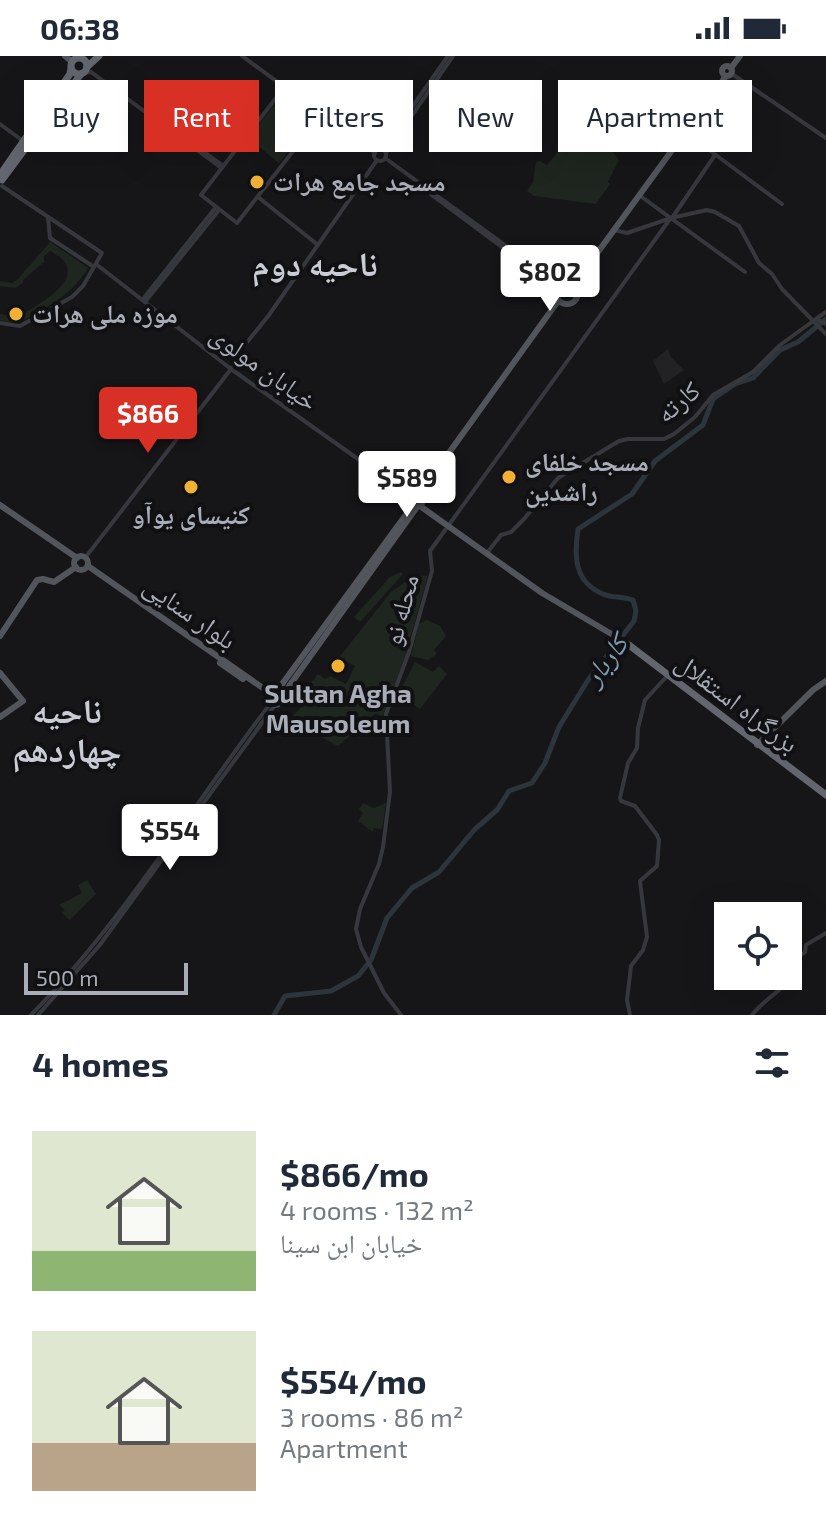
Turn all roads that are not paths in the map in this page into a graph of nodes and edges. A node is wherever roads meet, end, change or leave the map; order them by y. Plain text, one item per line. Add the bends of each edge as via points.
1 (99, 56) edge
2 (244, 56) edge
3 (451, 56) edge
4 (738, 56) edge
5 (72, 60) edge
6 (84, 70) junction
7 (728, 72) junction
8 (277, 80) edge
9 (722, 80) edge
10 (275, 98) edge
11 (413, 108) edge
12 (0, 124) edge
13 (826, 138) edge
14 (23, 141) junction
15 (293, 152) edge
16 (377, 152) edge
17 (378, 152) edge
18 (669, 152) edge
19 (711, 152) edge
20 (715, 155) junction
21 (385, 157) junction
22 (377, 160) junction
23 (221, 166) junction
24 (1, 181) edge
25 (638, 194) junction
26 (258, 197) junction
27 (782, 204) dead end
28 (218, 208) junction
29 (671, 218) junction
30 (51, 220) junction
31 (614, 230) junction
32 (318, 245) junction
33 (95, 266) junction
34 (745, 272) dead end
35 (573, 284) junction
36 (558, 285) junction
37 (144, 301) junction
38 (560, 302) junction
39 (826, 312) edge
40 (816, 321) junction
41 (0, 323) edge
42 (826, 324) edge
43 (824, 332) edge
44 (231, 369) junction
45 (418, 502) junction
46 (0, 506) edge
47 (449, 524) junction
48 (488, 552) junction
49 (76, 562) junction
50 (87, 564) junction
51 (0, 636) edge
52 (625, 642) joint
53 (0, 673) edge
54 (668, 675) junction
55 (826, 683) edge
56 (274, 698) junction
57 (0, 717) edge
58 (251, 733) junction
59 (758, 746) junction
60 (826, 795) edge
61 (826, 933) edge
62 (31, 1015) edge
63 (38, 1015) edge
64 (401, 1015) edge
65 (630, 1015) edge
66 (752, 1015) edge

1 - 6 highway
2 - 8 street
3 - 11 street
3 - 21 street
4 - 7 main road
5 - 6 highway via 84,60
5 - 6 highway via 76,73
5 - 14 highway via 70,74
6 - 23 street
6 - 24 highway
7 - 9 main road
7 - 13 street
10 - 23 street
12 - 14 street
14 - 24 highway
15 - 26 street
16 - 22 street
17 - 21 street
18 - 25 main road
19 - 20 street
20 - 27 street
20 - 29 street, محله نو
21 - 22 street
21 - 36 street
22 - 32 street
23 - 28 street via 200,194
24 - 30 street
25 - 29 street
25 - 31 main road
25 - 35 main road
26 - 28 street via 237,223
26 - 32 street
28 - 37 street
29 - 31 street via 627,233
29 - 34 street
29 - 40 street via 707,210 739,226 759,263
29 - 47 street, محله نو
30 - 33 street, خیابان مولوی via 50,238
30 - 33 street via 102,253
31 - 35 main road
32 - 44 street
33 - 37 street, خیابان مولوی
33 - 41 street via 72,297 20,326
35 - 36 main road
35 - 38 main road via 576,300
36 - 38 main road
37 - 44 street, خیابان مولوی
38 - 45 main road
39 - 40 street, کارته
40 - 42 street
40 - 43 street
40 - 48 street, کارته via 753,372 713,395 674,434 619,441 558,478
44 - 45 street, خیابان مولوی
44 - 50 street
45 - 47 main road
45 - 56 main road
46 - 49 main road
47 - 48 main road
47 - 64 street, محله نو via 430,551 432,571 386,714 390,792 383,847 356,929 384,993
48 - 52 main road via 542,593
49 - 50 main road
49 - 50 main road via 80,570
49 - 51 main road via 54,582 37,580
50 - 56 main road, بلوار سنایی
52 - 54 highway, بزرگراه استقلال
53 - 57 main road via 23,701
54 - 59 highway, بزرگراه استقلال
54 - 65 street via 645,700 637,748 620,798 635,806 659,840 657,866 640,881 647,937 631,966
55 - 59 main road
56 - 58 street
58 - 62 street via 95,943
58 - 63 street via 99,946
59 - 60 highway, بزرگراه استقلال
61 - 66 street via 806,945 789,965 792,978

